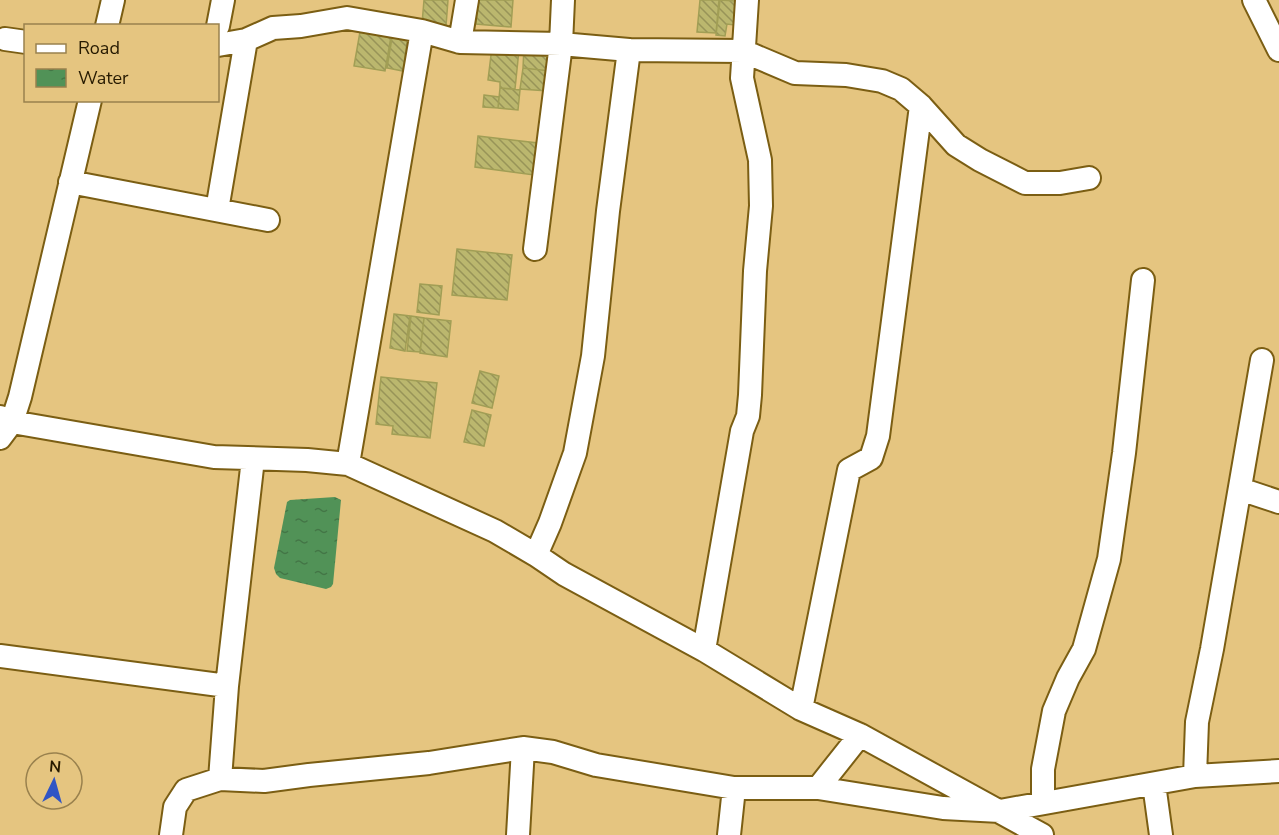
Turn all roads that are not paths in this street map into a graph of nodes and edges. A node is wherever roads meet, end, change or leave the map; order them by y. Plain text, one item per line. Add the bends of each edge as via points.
1 (113, 0) edge
2 (223, 0) edge
3 (467, 0) edge
4 (563, 0) edge
5 (747, 0) edge
6 (1254, 0) edge
7 (349, 9) edge
8 (107, 24) edge
9 (218, 24) edge
10 (422, 31) junction
11 (246, 40) junction
12 (460, 42) junction
13 (561, 44) junction
14 (219, 45) edge
15 (628, 50) junction
16 (1279, 50) edge
17 (743, 51) junction
18 (90, 102) edge
19 (921, 106) junction
20 (1089, 178) dead end
21 (70, 182) junction
22 (217, 210) junction
23 (268, 220) dead end
24 (535, 249) dead end
25 (1143, 280) dead end
26 (1263, 360) dead end
27 (4, 426) edge
28 (253, 459) junction
29 (348, 464) junction
30 (1240, 489) junction
31 (1279, 502) edge
32 (536, 555) junction
33 (704, 650) junction
34 (0, 656) edge
35 (227, 686) junction
36 (801, 709) junction
37 (860, 735) junction
38 (524, 748) junction
39 (1279, 771) edge
40 (1195, 776) junction
41 (220, 779) junction
42 (1155, 784) junction
43 (734, 788) junction
44 (818, 788) junction
45 (1043, 803) junction
46 (1000, 811) junction
47 (1022, 829) edge
48 (171, 835) edge
49 (518, 835) edge
50 (729, 835) edge
51 (1042, 835) edge
52 (1161, 835) edge

1 - 8 street
2 - 9 street
3 - 12 street
4 - 13 street
5 - 17 street
6 - 16 street
7 - 10 street
7 - 11 street via 301,26 273,28
10 - 12 street
10 - 29 street
11 - 14 street
11 - 22 street
12 - 13 street
13 - 15 street
13 - 24 street
15 - 17 street
15 - 32 street via 591,367 575,453
17 - 19 street via 795,73 882,81 902,89
17 - 33 street via 742,78 760,160 761,195 750,395
18 - 21 street
19 - 20 street via 956,145 1024,183
19 - 36 street via 878,436 871,458 849,470
21 - 22 street
21 - 27 street via 20,398
22 - 23 street
25 - 45 street via 1109,559 1084,649 1054,711 1043,769
26 - 30 street
27 - 28 street via 214,457
28 - 29 street
28 - 35 street
29 - 32 street via 495,531
30 - 31 street
30 - 40 street via 1197,722
32 - 33 street
33 - 36 street
34 - 35 street
35 - 41 street
36 - 37 street
37 - 44 street
37 - 46 street
38 - 41 street via 264,781
38 - 43 street via 596,765
38 - 49 street
39 - 40 street
40 - 42 street
41 - 48 street via 186,790 175,807
42 - 45 street
42 - 52 street
43 - 44 street
43 - 50 street
44 - 46 street via 943,808
45 - 46 street
46 - 47 street
47 - 51 street

